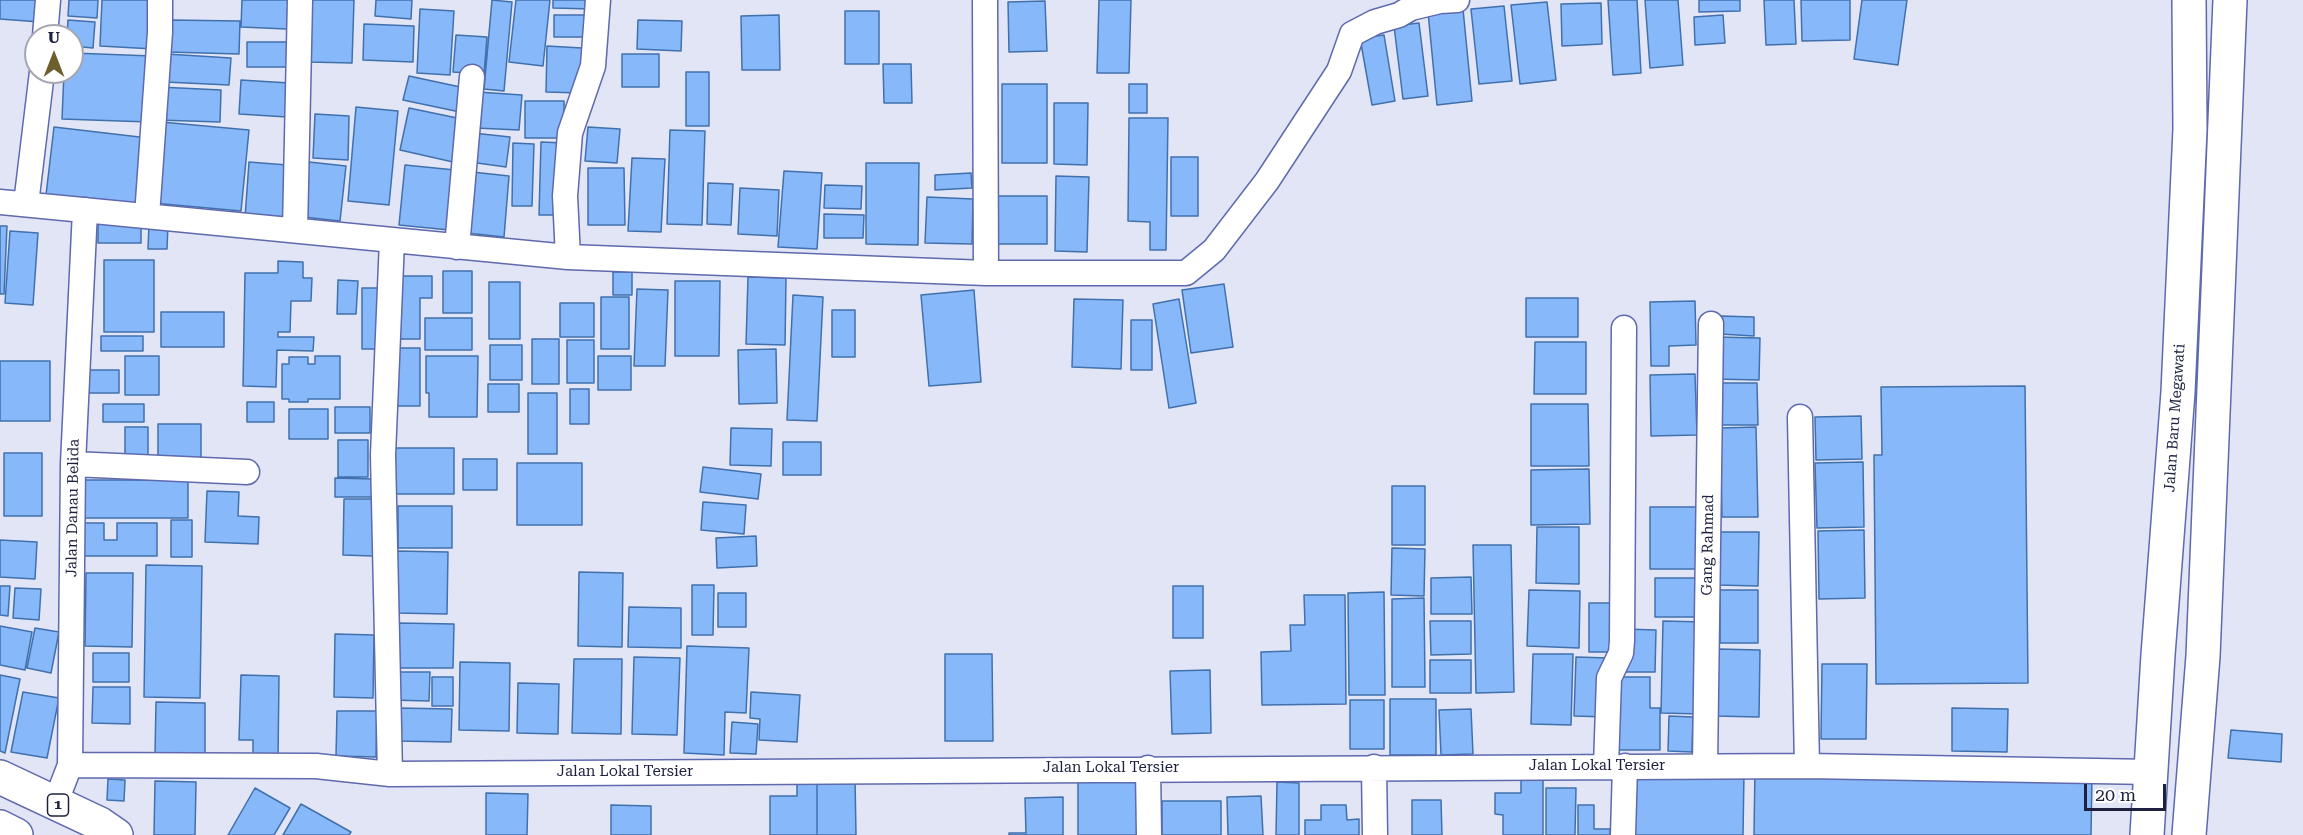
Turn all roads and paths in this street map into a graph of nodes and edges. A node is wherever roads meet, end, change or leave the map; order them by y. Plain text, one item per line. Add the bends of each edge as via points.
1 (48, 0) edge
2 (160, 0) edge
3 (300, 0) edge
4 (598, 0) edge
5 (985, 0) edge
6 (1457, 0) edge
7 (2189, 0) edge
8 (2230, 0) edge
9 (46, 24) edge
10 (472, 78) dead end
11 (41, 84) edge
12 (0, 202) edge
13 (26, 204) junction
14 (86, 210) junction
15 (147, 216) junction
16 (295, 230) junction
17 (392, 240) junction
18 (458, 247) junction
19 (568, 257) junction
20 (986, 273) junction
21 (1711, 324) dead end
22 (1624, 328) dead end
23 (1800, 417) dead end
24 (73, 464) junction
25 (247, 472) dead end
26 (2196, 743) junction
27 (2153, 757) junction
28 (70, 765) junction
29 (1616, 766) junction
30 (1706, 766) junction
31 (1807, 766) junction
32 (1374, 767) junction
33 (1148, 768) junction
34 (390, 774) junction
35 (0, 777) edge
36 (55, 804) junction
37 (0, 827) edge
38 (16, 835) edge
39 (116, 835) edge
40 (1149, 835) edge
41 (1375, 835) edge
42 (1623, 835) edge
43 (2147, 835) edge
44 (2189, 835) edge

1 - 9 street
2 - 15 street
3 - 16 street
4 - 19 street via 593,66 570,133 565,196
5 - 20 street
6 - 20 street via 1411,8 1352,34 1339,71 1267,182 1214,250 1186,273
7 - 27 main road, Jalan Baru Megawati via 2190,129 2179,368
8 - 26 main road via 2203,656
10 - 18 street
11 - 13 street
12 - 13 street
13 - 14 street
14 - 15 street
14 - 24 street, Jalan Danau Belida
15 - 16 street
16 - 17 street
17 - 18 street
17 - 34 street via 383,455
18 - 19 street
19 - 20 street
21 - 30 street, Gang Rahmad
22 - 29 street via 1622,641 1621,653 1609,678
23 - 31 street
24 - 25 street
24 - 28 street, Jalan Danau Belida
26 - 27 main road
26 - 44 main road
27 - 31 street, Jalan Lokal Tersier
27 - 43 main road, Jalan Baru Megawati
28 - 34 street, Jalan Lokal Tersier via 316,766
28 - 36 street, Jalan Danau Belida
29 - 30 street, Jalan Lokal Tersier
29 - 32 street, Jalan Lokal Tersier
29 - 42 street
30 - 31 street, Jalan Lokal Tersier
32 - 33 street, Jalan Lokal Tersier
32 - 41 street
33 - 34 street, Jalan Lokal Tersier
33 - 40 street
35 - 36 main road, 1
36 - 39 main road, 1
37 - 38 main road

